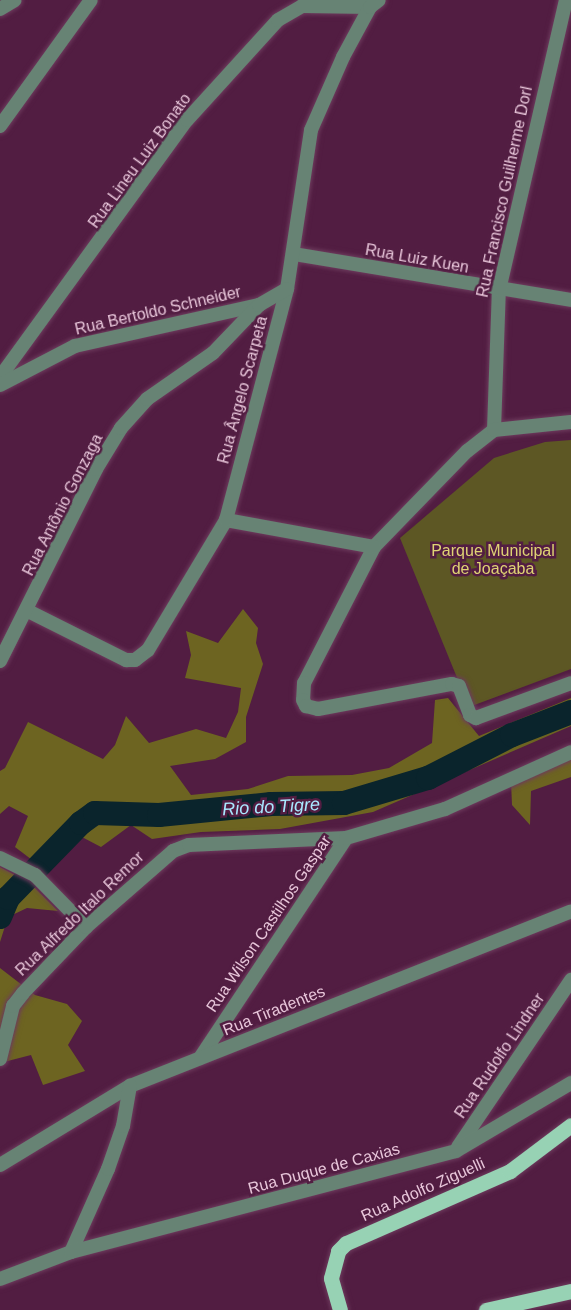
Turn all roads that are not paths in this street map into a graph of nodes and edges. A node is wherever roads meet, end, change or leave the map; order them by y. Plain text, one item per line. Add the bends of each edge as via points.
1 (15, 0) edge
2 (91, 0) edge
3 (566, 0) edge
4 (338, 2) edge
5 (375, 4) edge
6 (0, 9) edge
7 (0, 126) edge
8 (294, 254) junction
9 (287, 289) junction
10 (499, 290) junction
11 (571, 300) edge
12 (259, 305) junction
13 (0, 377) edge
14 (0, 385) edge
15 (571, 423) edge
16 (495, 430) junction
17 (226, 520) junction
18 (374, 547) junction
19 (28, 612) junction
20 (0, 662) edge
21 (571, 683) edge
22 (571, 752) edge
23 (346, 838) junction
24 (2, 858) edge
25 (571, 911) edge
26 (86, 927) junction
27 (571, 980) edge
28 (200, 1058) junction
29 (0, 1059) edge
30 (571, 1083) edge
31 (130, 1086) junction
32 (571, 1125) edge
33 (456, 1151) junction
34 (0, 1165) edge
35 (71, 1252) junction
36 (0, 1279) edge
37 (571, 1291) edge
38 (340, 1310) edge
39 (486, 1310) edge

1 - 6 street
2 - 7 street
3 - 10 street, Rua Francisco Guilherme Dorl
4 - 5 street, Rua Lineu Luiz Bonato
4 - 13 street, Rua Lineu Luiz Bonato via 302,6 278,20 194,111
5 - 8 street, Rua Ângelo Scarpeta via 311,130
8 - 9 street, Rua Ângelo Scarpeta
8 - 10 street, Rua Luiz Kuen
9 - 12 street, Rua Antônio Gonzaga
9 - 17 street, Rua Ângelo Scarpeta
10 - 11 street, Rua Luiz Kuen
10 - 16 street, Rua Francisco Guilherme Dorl
12 - 14 street, Rua Bertoldo Schneider via 75,346
12 - 19 street, Rua Antônio Gonzaga via 213,353 147,399 121,428 96,469
15 - 16 street
16 - 18 street via 467,451
17 - 18 street
17 - 19 street, Rua Ângelo Scarpeta via 148,650 135,660 126,660
18 - 21 street via 304,683 306,706 318,709 452,684 459,686 470,715 481,717
19 - 20 street, Rua Antônio Gonzaga
22 - 23 street, Rua Alfredo Italo Remor via 445,809
23 - 26 street, Rua Alfredo Italo Remor via 189,845 160,859
23 - 28 street, Rua Wilson Castilhos Gaspar
24 - 26 street via 35,875
25 - 28 street, Rua Tiradentes
26 - 29 street, Rua Alfredo Italo Remor via 14,1006
27 - 33 street, Rua Rudolfo Lindner
28 - 31 street, Rua Tiradentes
30 - 33 street, Rua Duque de Caxias
31 - 34 street, Rua Tiradentes
31 - 35 street via 123,1126 108,1169
32 - 38 main road, Rua Adolfo Ziguelli via 510,1171 346,1243 338,1251 331,1278
33 - 35 street, Rua Duque de Caxias
35 - 36 street, Rua Duque de Caxias
37 - 39 main road

